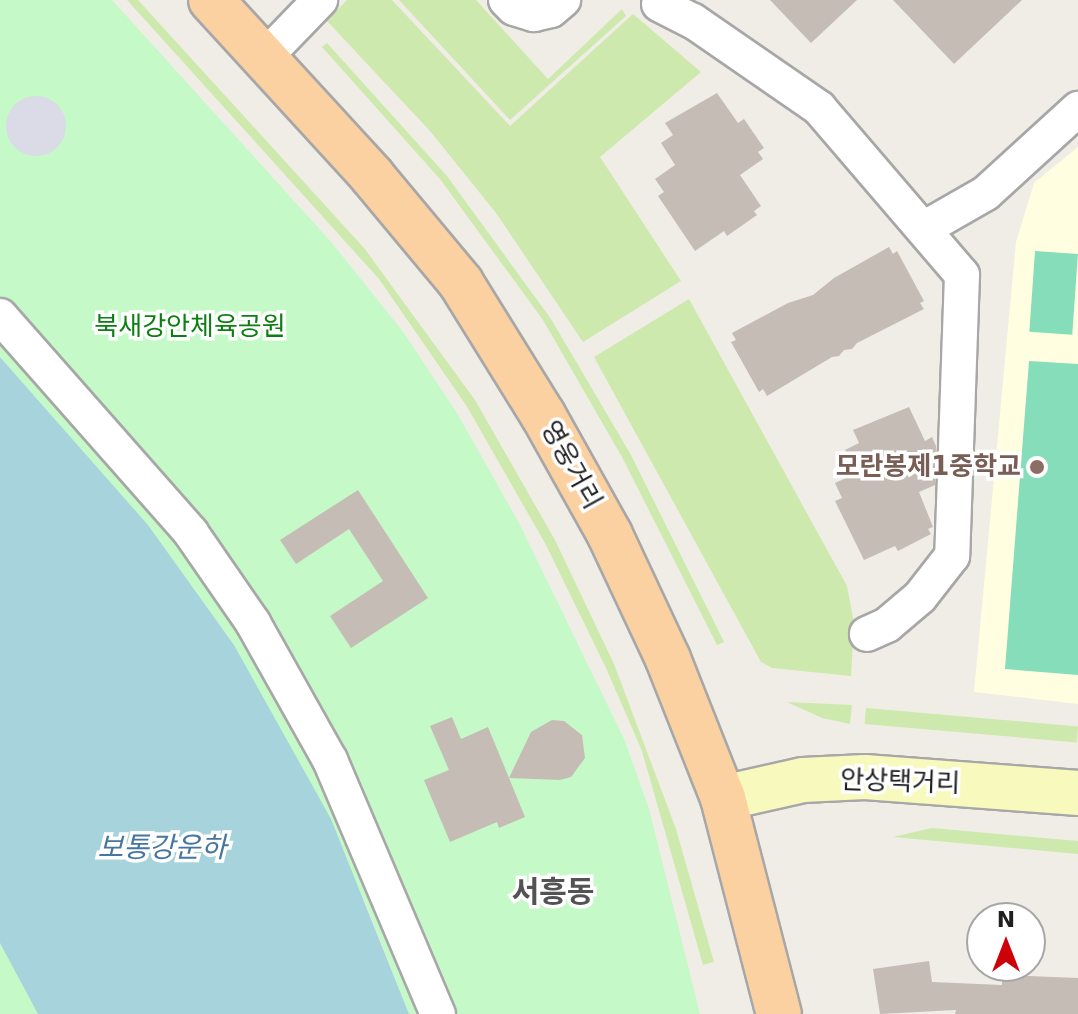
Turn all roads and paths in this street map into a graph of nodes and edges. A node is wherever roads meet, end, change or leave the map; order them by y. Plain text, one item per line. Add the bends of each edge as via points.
1 (211, 0) edge
2 (320, 0) edge
3 (506, 0) edge
4 (563, 0) edge
5 (659, 4) dead end
6 (264, 58) junction
7 (1078, 109) edge
8 (925, 228) junction
9 (0, 316) edge
10 (867, 634) dead end
11 (1078, 793) edge
12 (723, 798) junction
13 (438, 1014) edge
14 (779, 1014) edge

1 - 6 main road, 영웅거리
2 - 6 street
3 - 4 street via 534,14
5 - 8 street via 693,21 819,108
6 - 12 main road, 영웅거리 via 461,283 543,415 668,659
7 - 8 street via 986,193
8 - 10 street via 962,275 952,556 920,597 887,625
9 - 13 street via 191,533 253,623 330,760
11 - 12 main road, 안상택거리 via 865,777 803,780
12 - 14 main road, 영웅거리

